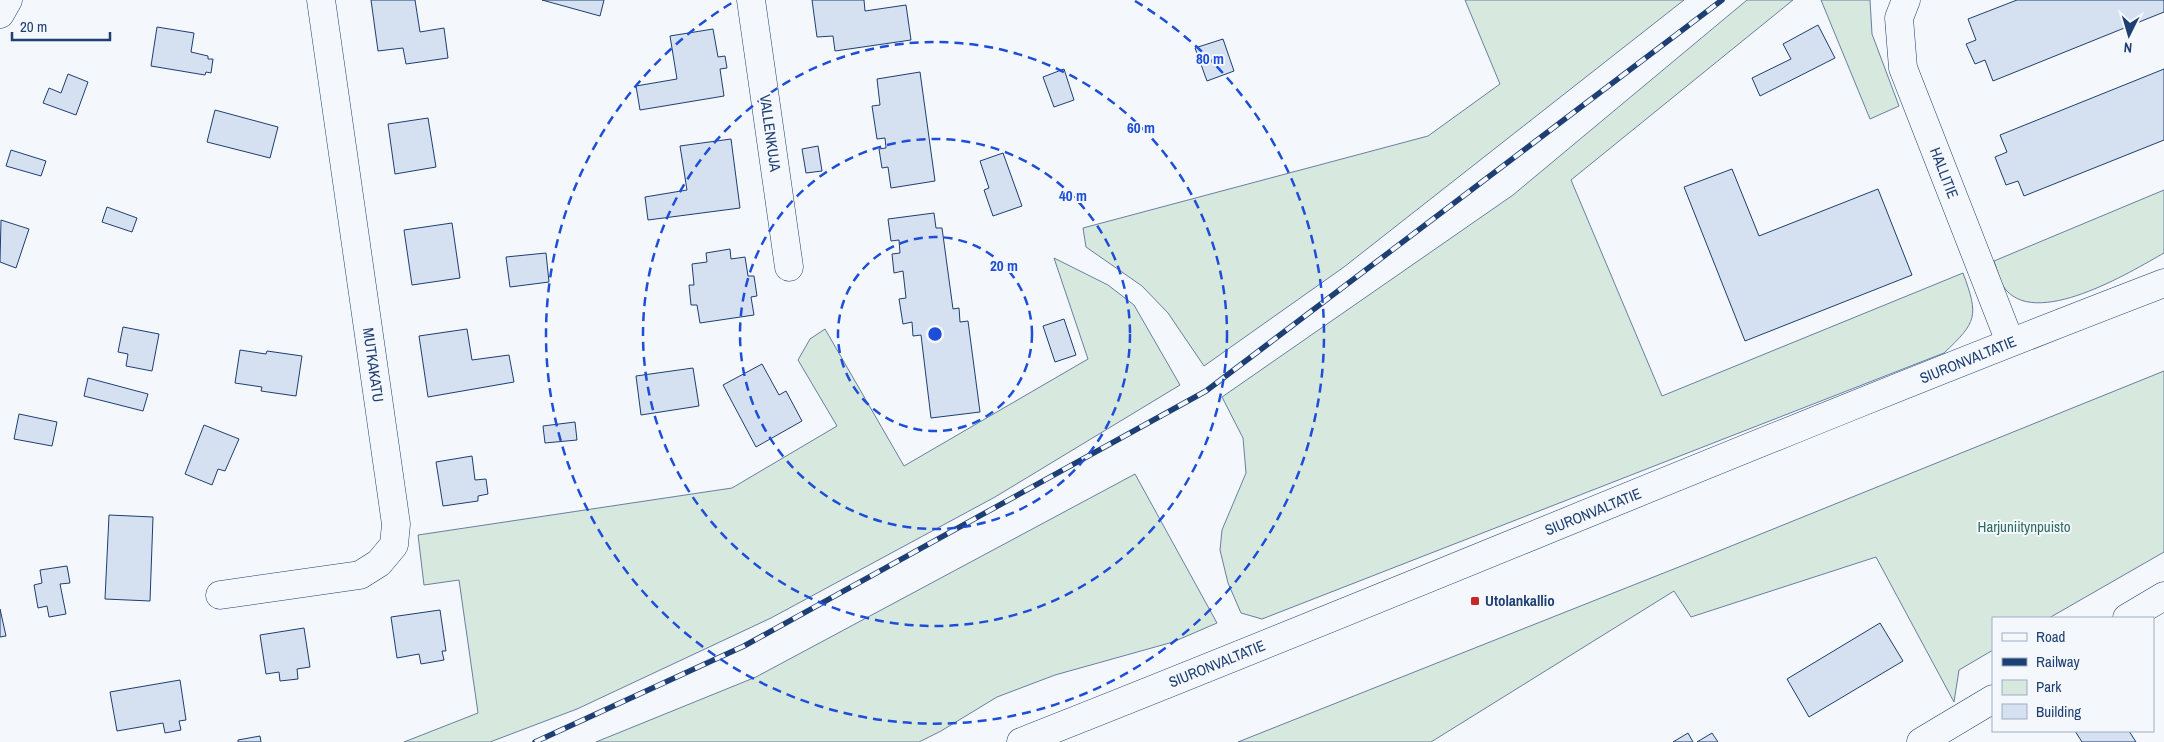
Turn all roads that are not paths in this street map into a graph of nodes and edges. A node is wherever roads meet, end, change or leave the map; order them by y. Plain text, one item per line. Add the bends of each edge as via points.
1 (8, 0) edge
2 (321, 0) edge
3 (751, 0) edge
4 (1906, 0) edge
5 (0, 14) edge
6 (789, 267) dead end
7 (2164, 283) edge
8 (2010, 342) junction
9 (220, 595) dead end
10 (2164, 596) edge
11 (2129, 617) edge
12 (1992, 700) edge
13 (1021, 742) edge
14 (1921, 742) edge

1 - 5 street
2 - 9 street, MUTKAKATU via 396,524 394,545 380,563 360,575
3 - 6 street, VALLENKUJA
4 - 8 street, HALLITIE via 1900,18 1903,68
7 - 8 street, SIURONVALTATIE
8 - 13 street, SIURONVALTATIE
10 - 11 street
12 - 14 street

